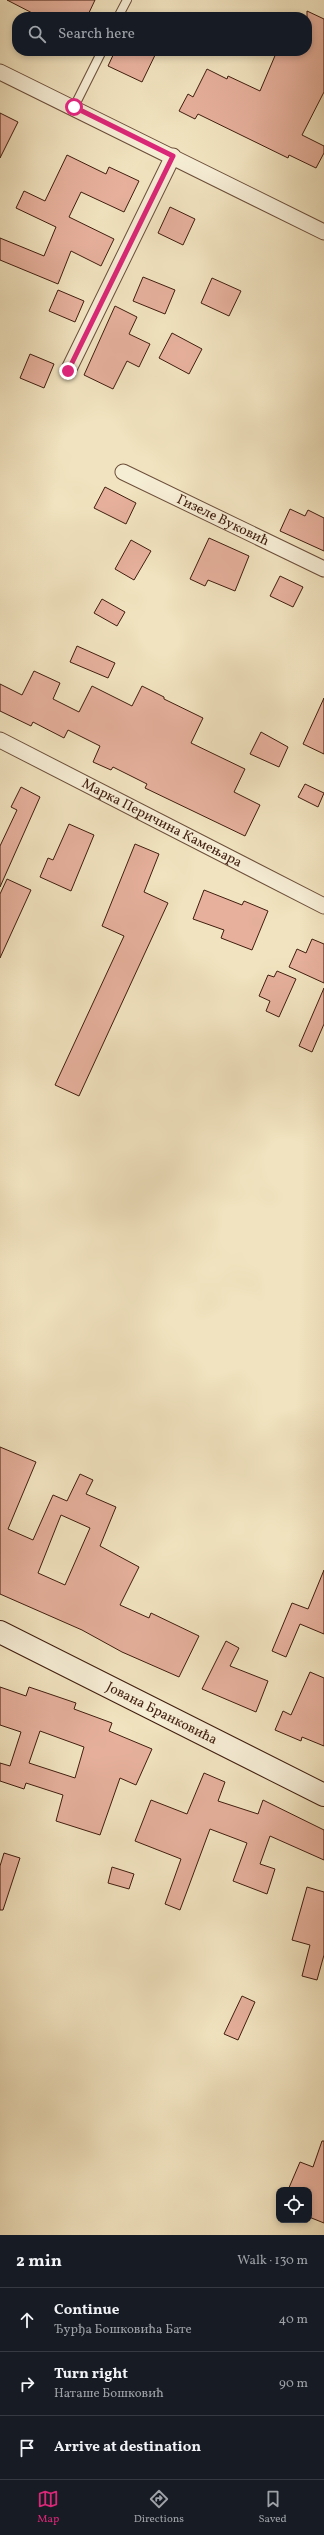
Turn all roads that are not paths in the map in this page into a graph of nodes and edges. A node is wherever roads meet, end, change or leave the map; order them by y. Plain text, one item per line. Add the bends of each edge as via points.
1 (127, 0) edge
2 (121, 12) edge
3 (100, 56) edge
4 (0, 72) edge
5 (74, 107) junction
6 (173, 156) junction
7 (324, 232) edge
8 (68, 371) dead end
9 (123, 472) dead end
10 (324, 569) edge
11 (0, 740) edge
12 (324, 906) edge
13 (0, 1632) edge
14 (324, 1795) edge

1 - 2 lane
3 - 5 lane
4 - 5 street
5 - 6 street
6 - 7 street
6 - 8 street
9 - 10 street, Гизеле Вуковић
11 - 12 street, Марка Перичина Камењара
13 - 14 main road, Јована Бранковића

